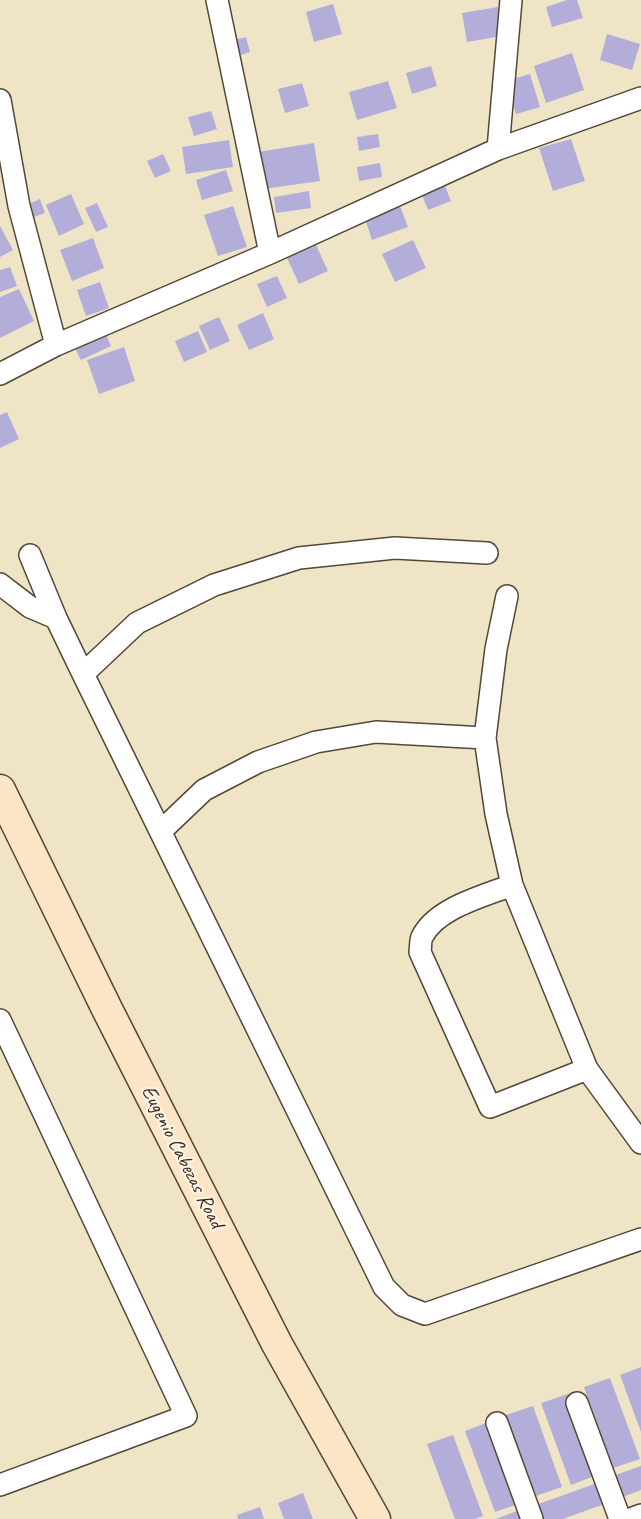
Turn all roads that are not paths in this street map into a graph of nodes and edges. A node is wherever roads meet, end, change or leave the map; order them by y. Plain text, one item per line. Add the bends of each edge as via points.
1 (217, 0) edge
2 (510, 0) edge
3 (641, 98) edge
4 (0, 100) edge
5 (498, 149) junction
6 (270, 253) junction
7 (56, 345) junction
8 (0, 374) edge
9 (487, 553) dead end
10 (30, 555) dead end
11 (0, 584) edge
12 (507, 596) dead end
13 (56, 618) junction
14 (84, 674) junction
15 (485, 738) junction
16 (0, 790) edge
17 (160, 831) junction
18 (512, 885) junction
19 (0, 1020) edge
20 (5, 1045) edge
21 (587, 1069) junction
22 (641, 1143) edge
23 (641, 1239) edge
24 (577, 1402) dead end
25 (497, 1423) dead end
26 (0, 1485) edge
27 (641, 1515) edge
28 (375, 1519) edge
29 (532, 1519) edge
30 (620, 1519) edge
31 (630, 1519) edge

1 - 6 street
2 - 5 street
3 - 5 street
4 - 7 street via 19,206
5 - 6 street
6 - 7 street
7 - 8 street
9 - 14 street via 395,548 299,558 214,585 137,623
10 - 13 street
11 - 13 street via 30,608
12 - 15 street
13 - 14 street
14 - 17 street
15 - 17 street via 376,732 316,742 258,762 204,790
15 - 18 street
16 - 28 street, Eugenio Cabezas Road via 277,1344
17 - 23 street via 384,1287 402,1305 425,1314
18 - 21 street
18 - 21 street via 455,908 435,921 421,938 420,952 490,1107
19 - 20 street
20 - 26 street via 186,1416
21 - 22 street
24 - 30 street
25 - 29 street
27 - 31 street

